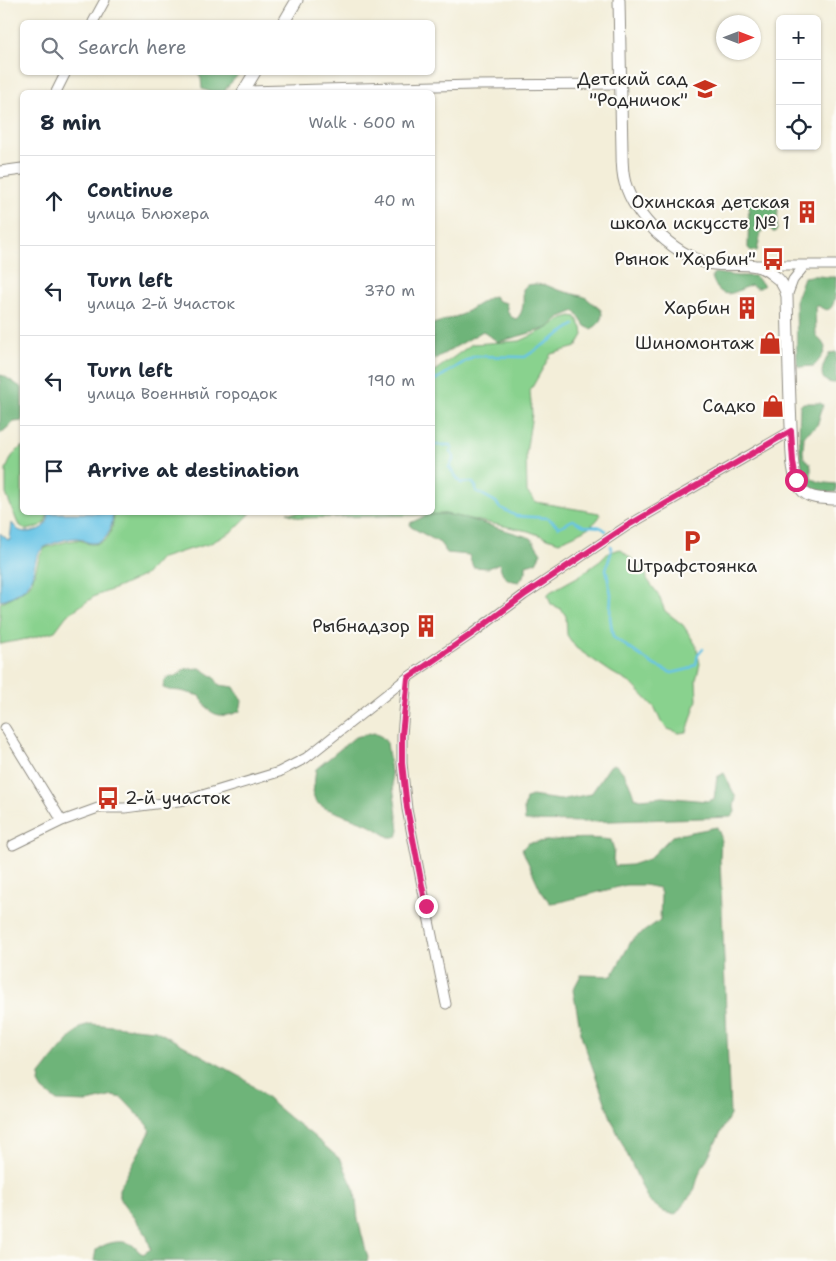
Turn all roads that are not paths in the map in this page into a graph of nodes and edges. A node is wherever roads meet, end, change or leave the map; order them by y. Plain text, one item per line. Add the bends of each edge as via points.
1 (105, 0) edge
2 (297, 0) edge
3 (619, 0) edge
4 (94, 20) edge
5 (285, 20) edge
6 (64, 75) edge
7 (254, 75) edge
8 (621, 84) junction
9 (57, 90) edge
10 (245, 90) edge
11 (309, 90) edge
12 (20, 167) edge
13 (0, 172) edge
14 (755, 265) junction
15 (805, 265) junction
16 (836, 265) edge
17 (787, 296) junction
18 (791, 431) junction
19 (836, 498) edge
20 (408, 678) junction
21 (5, 728) dead end
22 (62, 821) junction
23 (13, 845) dead end
24 (446, 1004) dead end

1 - 4 street
2 - 5 street
3 - 8 street
6 - 9 street
7 - 10 street
8 - 11 street
8 - 14 street via 623,173 640,213 655,231 691,257 721,265
12 - 13 street
14 - 15 street
14 - 17 street via 781,282
15 - 16 street
15 - 17 street
17 - 18 street
18 - 19 street via 798,486 806,495
18 - 20 street via 627,526
20 - 22 street via 306,758 279,772 186,800 98,808
20 - 24 street via 402,763 409,818
21 - 22 street
22 - 23 street

